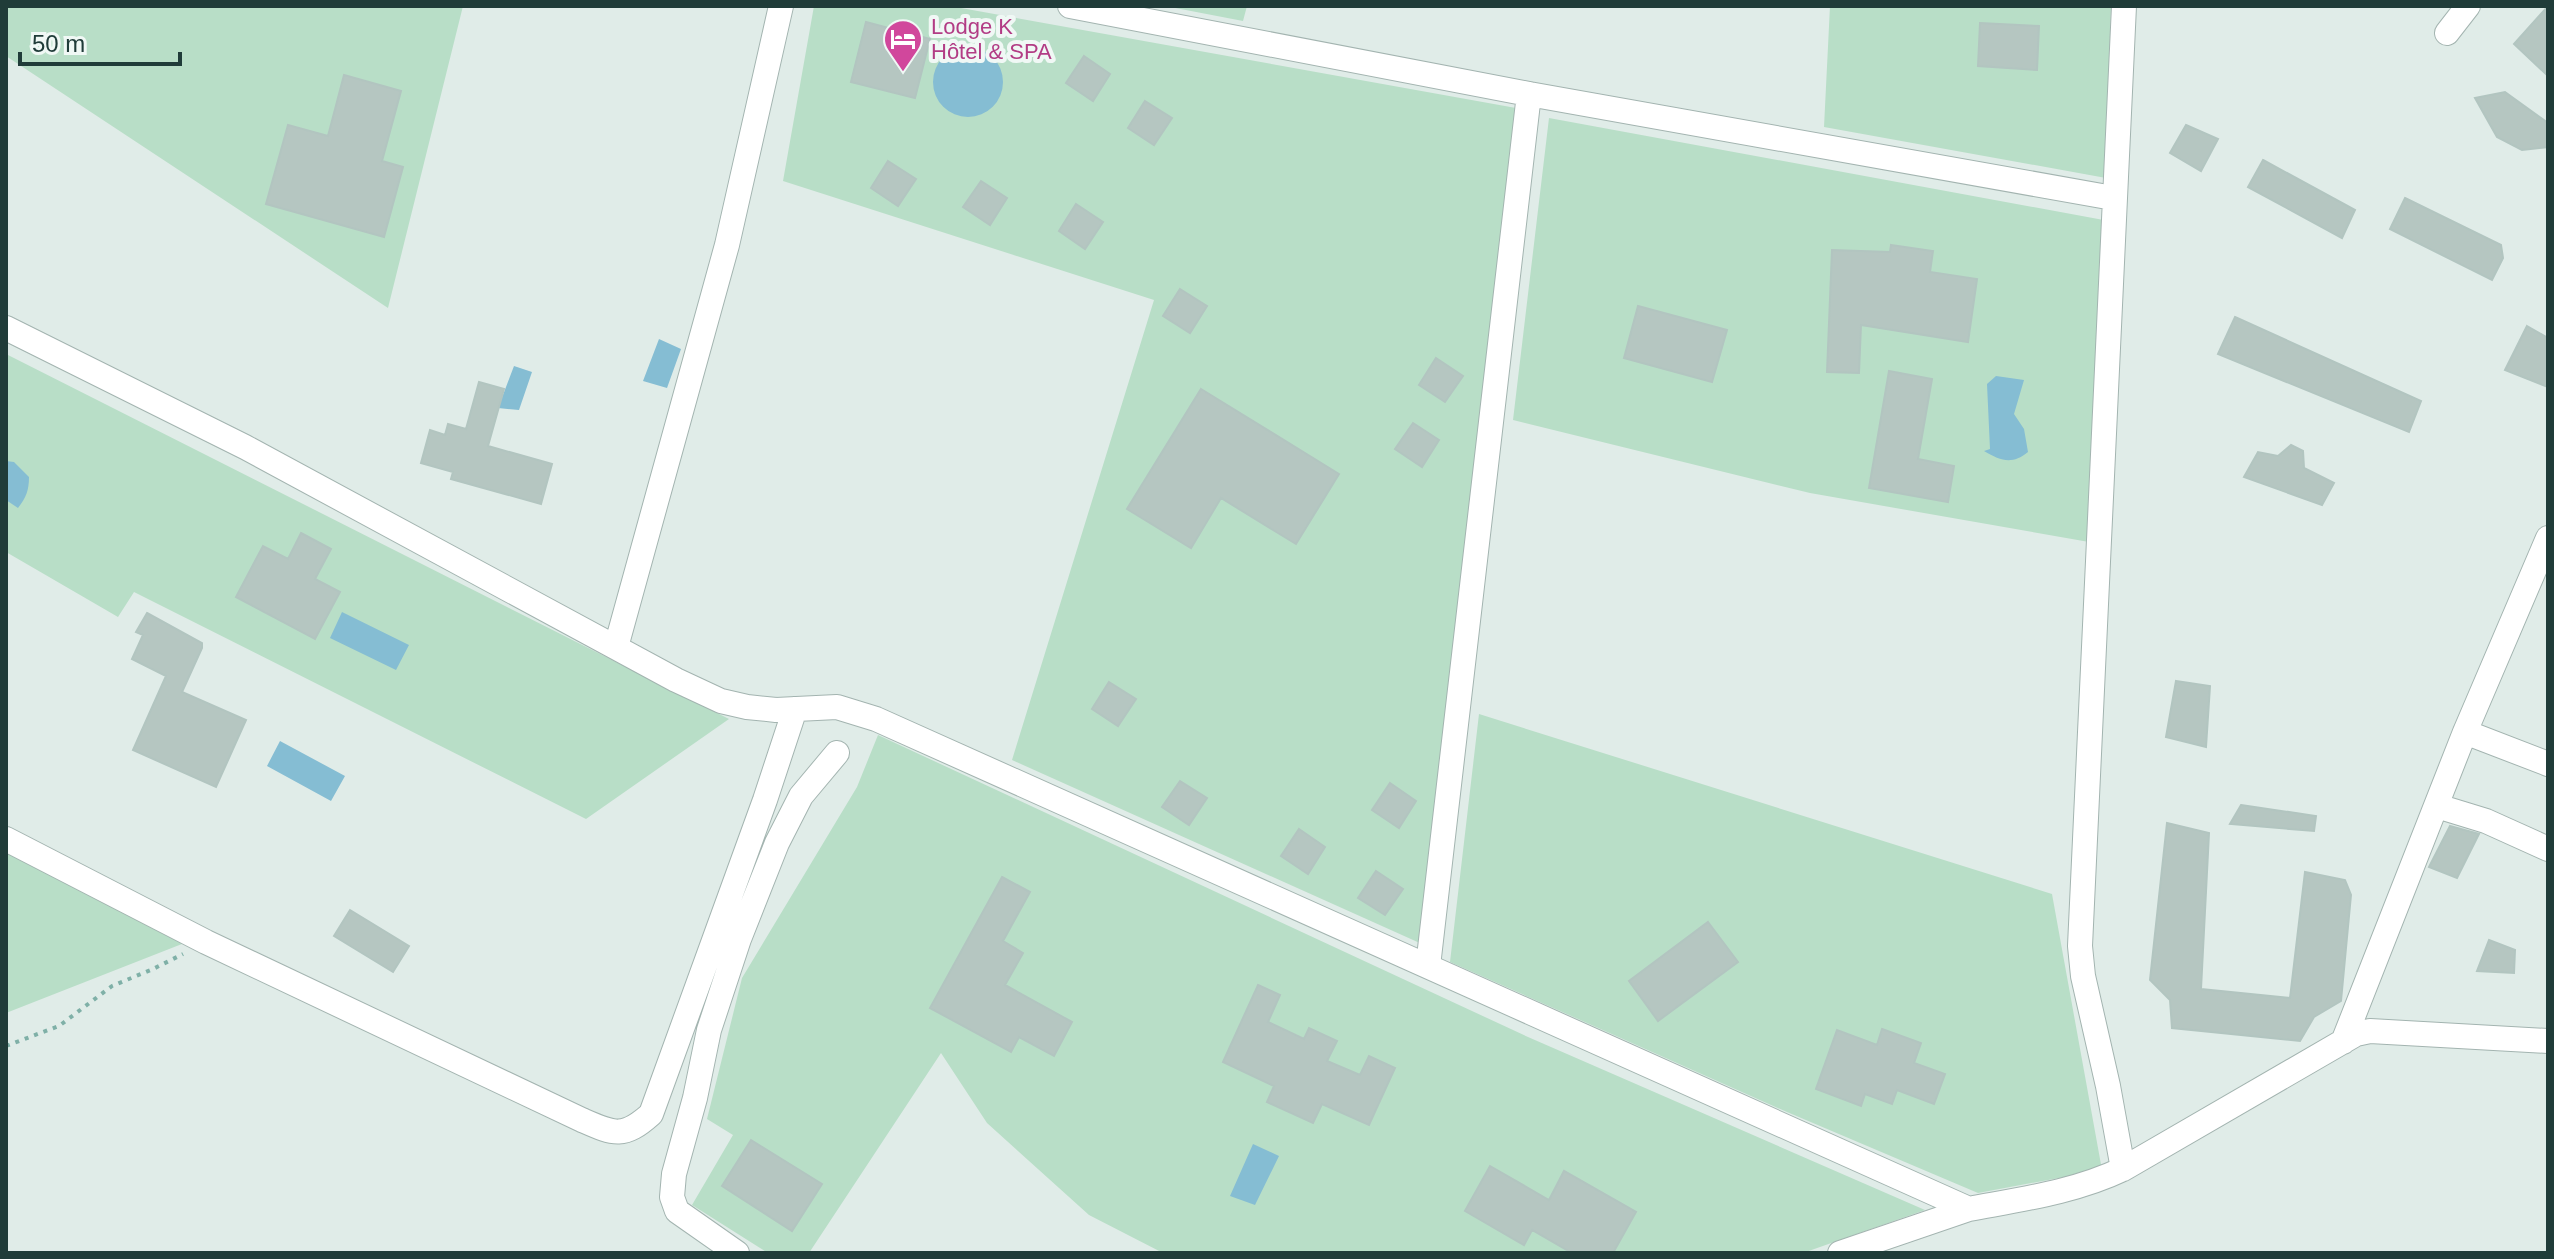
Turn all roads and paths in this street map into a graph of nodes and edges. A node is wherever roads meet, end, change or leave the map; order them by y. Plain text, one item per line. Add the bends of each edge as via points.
1 (781, 6) edge
2 (1070, 6) edge
3 (2124, 6) edge
4 (2468, 6) edge
5 (2447, 33) dead end
6 (1529, 94) junction
7 (2113, 198) junction
8 (6, 328) edge
9 (2548, 538) edge
10 (2541, 576) edge
11 (616, 647) junction
12 (795, 709) junction
13 (2465, 732) junction
14 (837, 753) dead end
15 (2548, 764) edge
16 (2437, 806) junction
17 (6, 839) edge
18 (2548, 849) edge
19 (206, 942) junction
20 (1428, 966) junction
21 (2548, 1041) edge
22 (2343, 1042) junction
23 (6, 1046) edge
24 (2123, 1169) junction
25 (1969, 1209) junction
26 (737, 1253) edge
27 (1840, 1253) edge

1 - 11 street via 727,245
2 - 6 street
3 - 7 street
4 - 5 street
6 - 7 street
6 - 20 street
7 - 24 street via 2080,946
8 - 11 street via 245,447
9 - 10 street
10 - 13 street
11 - 12 street via 721,701
12 - 19 street via 651,1114 634,1129 610,1133
12 - 20 street via 837,707 876,719
13 - 15 street
13 - 16 street
14 - 26 street via 801,796 771,856 709,1030 674,1174 677,1211
16 - 18 street
16 - 22 street
17 - 19 street
19 - 23 path via 112,986 59,1026
20 - 25 street
21 - 22 street via 2370,1031
22 - 24 street
24 - 25 street via 2097,1182
25 - 27 street

